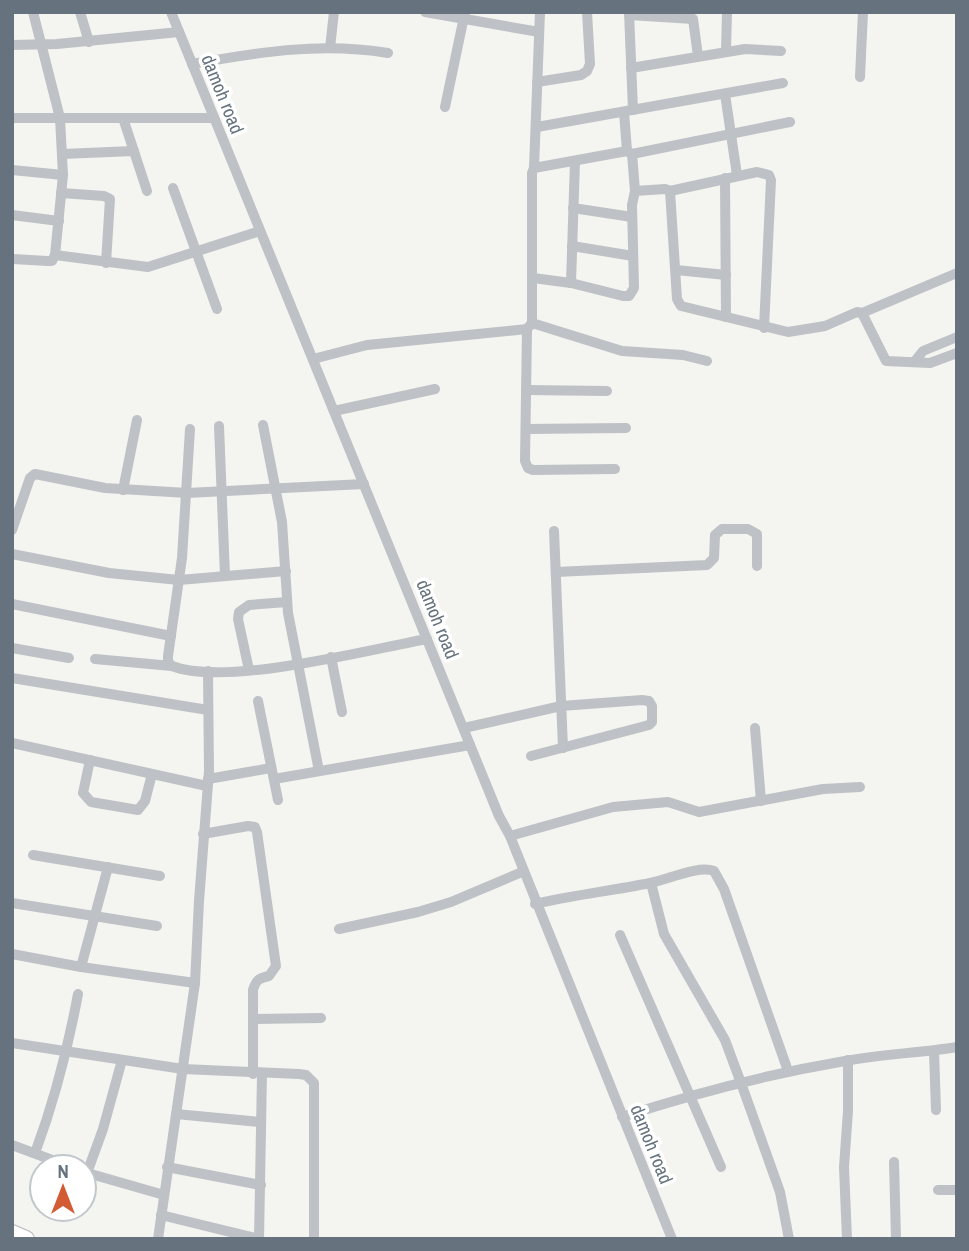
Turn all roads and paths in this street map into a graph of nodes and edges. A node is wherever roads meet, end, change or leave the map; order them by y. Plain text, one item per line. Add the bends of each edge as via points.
1 (33, 12) edge
2 (80, 12) edge
3 (171, 12) edge
4 (334, 12) edge
5 (425, 12) edge
6 (540, 12) edge
7 (587, 12) edge
8 (727, 12) edge
9 (863, 12) edge
10 (629, 14) edge
11 (465, 16) edge
12 (538, 32) junction
13 (179, 33) junction
14 (89, 42) junction
15 (12, 45) edge
16 (41, 45) junction
17 (330, 48) junction
18 (726, 51) junction
19 (781, 51) dead end
20 (388, 53) dead end
21 (698, 55) junction
22 (192, 64) junction
23 (631, 68) junction
24 (860, 77) dead end
25 (537, 82) junction
26 (783, 83) dead end
27 (725, 94) junction
28 (445, 107) dead end
29 (629, 111) junction
30 (12, 118) edge
31 (60, 118) junction
32 (122, 118) junction
33 (214, 118) junction
34 (790, 122) dead end
35 (537, 128) junction
36 (732, 134) junction
37 (134, 151) junction
38 (62, 153) junction
39 (629, 153) junction
40 (575, 161) junction
41 (534, 168) junction
42 (12, 170) edge
43 (63, 175) junction
44 (737, 176) junction
45 (725, 178) junction
46 (173, 188) dead end
47 (148, 191) dead end
48 (635, 191) junction
49 (670, 191) junction
50 (61, 193) junction
51 (573, 208) junction
52 (12, 215) edge
53 (632, 217) junction
54 (59, 221) junction
55 (260, 231) junction
56 (572, 246) junction
57 (197, 252) junction
58 (55, 255) junction
59 (633, 256) junction
60 (13, 259) edge
61 (106, 262) junction
62 (676, 270) junction
63 (957, 273) edge
64 (726, 275) junction
65 (533, 278) junction
66 (571, 283) junction
67 (218, 309) dead end
68 (862, 313) junction
69 (726, 317) junction
70 (529, 326) junction
71 (764, 328) junction
72 (957, 337) edge
73 (957, 352) edge
74 (313, 359) junction
75 (707, 361) dead end
76 (915, 361) junction
77 (435, 389) dead end
78 (526, 390) junction
79 (607, 391) dead end
80 (334, 411) junction
81 (137, 420) dead end
82 (263, 425) dead end
83 (219, 426) dead end
84 (626, 428) dead end
85 (190, 429) dead end
86 (526, 429) junction
87 (615, 469) dead end
88 (364, 484) junction
89 (276, 489) junction
90 (122, 490) junction
91 (221, 492) junction
92 (187, 493) junction
93 (12, 530) edge
94 (554, 531) dead end
95 (12, 554) edge
96 (757, 566) dead end
97 (286, 571) junction
98 (556, 572) junction
99 (225, 576) junction
100 (179, 580) junction
101 (287, 601) junction
102 (12, 604) edge
103 (171, 636) junction
104 (427, 639) junction
105 (12, 648) edge
106 (331, 657) junction
107 (69, 659) dead end
108 (95, 659) dead end
109 (296, 663) junction
110 (172, 666) junction
111 (249, 670) junction
112 (208, 671) junction
113 (12, 678) edge
114 (258, 701) dead end
115 (561, 706) junction
116 (208, 710) junction
117 (342, 712) dead end
118 (464, 728) junction
119 (755, 728) dead end
120 (12, 743) edge
121 (470, 745) junction
122 (563, 748) junction
123 (531, 757) dead end
124 (90, 760) junction
125 (271, 768) junction
126 (319, 771) junction
127 (152, 774) junction
128 (274, 779) junction
129 (208, 783) junction
130 (860, 787) dead end
131 (278, 800) dead end
132 (761, 801) junction
133 (203, 834) junction
134 (510, 836) junction
135 (33, 855) dead end
136 (108, 867) junction
137 (522, 872) junction
138 (160, 876) dead end
139 (651, 883) junction
140 (12, 903) edge
141 (535, 904) junction
142 (95, 916) junction
143 (157, 926) dead end
144 (339, 929) dead end
145 (620, 935) dead end
146 (12, 954) edge
147 (81, 967) junction
148 (195, 983) junction
149 (78, 994) dead end
150 (321, 1018) dead end
151 (253, 1019) junction
152 (12, 1043) edge
153 (957, 1047) edge
154 (64, 1051) junction
155 (933, 1051) junction
156 (122, 1060) junction
157 (848, 1060) junction
158 (183, 1069) junction
159 (788, 1071) junction
160 (257, 1074) junction
161 (741, 1083) junction
162 (688, 1095) junction
163 (936, 1110) dead end
164 (176, 1114) junction
165 (622, 1117) junction
166 (260, 1122) junction
167 (12, 1145) edge
168 (35, 1153) joint
169 (93, 1153) edge
170 (894, 1162) dead end
171 (167, 1167) junction
172 (721, 1167) dead end
173 (98, 1176) edge
174 (261, 1185) junction
175 (938, 1190) dead end
176 (957, 1190) edge
177 (164, 1195) junction
178 (161, 1215) junction
179 (12, 1233) edge
180 (26, 1239) edge
181 (158, 1239) edge
182 (259, 1239) edge
183 (314, 1239) edge
184 (672, 1239) edge
185 (789, 1239) edge
186 (847, 1239) edge
187 (896, 1239) edge

1 - 16 street
2 - 14 street
3 - 13 street, damoh road
4 - 17 street
5 - 11 street
6 - 12 street
7 - 25 street via 587,71
8 - 18 street
9 - 24 street
10 - 21 street via 693,19
10 - 23 street
11 - 12 street
11 - 28 street
12 - 25 street
13 - 14 street
13 - 22 street, damoh road
14 - 16 street
15 - 16 street
16 - 31 street
17 - 20 street
17 - 22 street via 257,52
18 - 19 street
18 - 21 street
21 - 23 street
22 - 33 street, damoh road
23 - 29 street
25 - 35 street
26 - 27 street
27 - 29 street
27 - 36 street
29 - 35 street
29 - 39 street
30 - 31 street
31 - 32 street
31 - 38 street
32 - 33 street
32 - 37 street
33 - 55 street, damoh road
34 - 36 street
35 - 41 street
36 - 39 street
36 - 44 street
37 - 38 street
37 - 47 street
38 - 43 street
39 - 40 street
39 - 48 street
40 - 41 street
40 - 51 street
41 - 65 street
42 - 43 street
43 - 50 street
44 - 45 street
44 - 71 street via 764,172 771,180
45 - 49 street
45 - 64 street
46 - 57 street
48 - 49 street
48 - 53 street
49 - 62 street
50 - 54 street
50 - 61 street via 110,199
51 - 53 street
51 - 56 street
52 - 54 street
53 - 59 street
54 - 58 street
55 - 57 street
55 - 74 street, damoh road
56 - 59 street
56 - 66 street
57 - 61 street via 148,267
57 - 67 street
58 - 60 street via 52,261
58 - 61 street
59 - 66 street via 634,288 629,296
62 - 64 street
62 - 69 street via 681,306
63 - 68 street
64 - 69 street
65 - 66 street
65 - 70 street
68 - 71 street via 817,328 788,332
68 - 76 street via 886,361
69 - 71 street
70 - 74 street via 367,345
70 - 75 street via 622,351
70 - 78 street
72 - 76 street via 923,351
73 - 76 street via 930,363
74 - 80 street, damoh road
77 - 80 street
78 - 79 street
78 - 86 street
80 - 88 street, damoh road
81 - 90 street
82 - 89 street
83 - 91 street
84 - 86 street
85 - 92 street
86 - 87 street via 528,468
88 - 89 street
88 - 104 street, damoh road
89 - 91 street
89 - 97 street
90 - 92 street
90 - 93 street via 35,474
91 - 92 street
91 - 99 street
92 - 100 street
94 - 98 street
95 - 100 street via 109,573
96 - 98 street via 757,534 748,529 722,529 715,535 714,558 707,565
97 - 99 street
97 - 101 street
98 - 115 street
99 - 100 street
100 - 103 street
101 - 109 street
101 - 111 street via 249,605 239,612
102 - 103 street
103 - 110 street
104 - 106 street
104 - 118 street, damoh road
105 - 107 street
106 - 109 street
106 - 117 street
108 - 110 street
109 - 111 street
109 - 126 street
110 - 112 street
111 - 112 street
112 - 116 street
113 - 116 street
114 - 125 street
115 - 118 street
115 - 122 street
115 - 122 street via 642,700 649,701 653,716 642,728
116 - 129 street
118 - 121 street, damoh road
119 - 132 street
120 - 124 street
121 - 126 street
121 - 134 street, damoh road
122 - 123 street
124 - 127 street
124 - 127 street via 83,793 91,802 138,810
125 - 128 street
125 - 129 street
126 - 128 street
127 - 129 street
128 - 131 street
129 - 133 street
130 - 132 street
132 - 134 street via 699,812 668,802 613,807
133 - 148 street
133 - 151 street via 248,826 257,832 276,966 269,976 255,982
134 - 137 street, damoh road
135 - 136 street
136 - 138 street
136 - 142 street
137 - 141 street, damoh road
137 - 144 street via 418,912
139 - 141 street
139 - 159 street via 708,869 718,876
139 - 161 street via 664,934 725,1040
140 - 142 street
141 - 165 street, damoh road
142 - 143 street
142 - 147 street
145 - 162 street
146 - 147 street
147 - 148 street
148 - 158 street
149 - 154 street
150 - 151 street
151 - 160 street
152 - 154 street
153 - 155 street
154 - 156 street
154 - 168 street
155 - 157 street
155 - 163 street
156 - 158 street
156 - 169 street
157 - 159 street
157 - 186 street
158 - 160 street
158 - 164 street
159 - 161 street
160 - 166 street
160 - 183 street via 306,1075 314,1083
161 - 162 street
161 - 185 street via 780,1192
162 - 165 street
162 - 172 street
164 - 166 street
164 - 171 street
165 - 184 street, damoh road
166 - 174 street
167 - 168 street
170 - 187 street
171 - 174 street
171 - 177 street
173 - 177 street
174 - 182 street
175 - 176 street
177 - 178 street
178 - 181 street
178 - 182 street
179 - 180 main road

